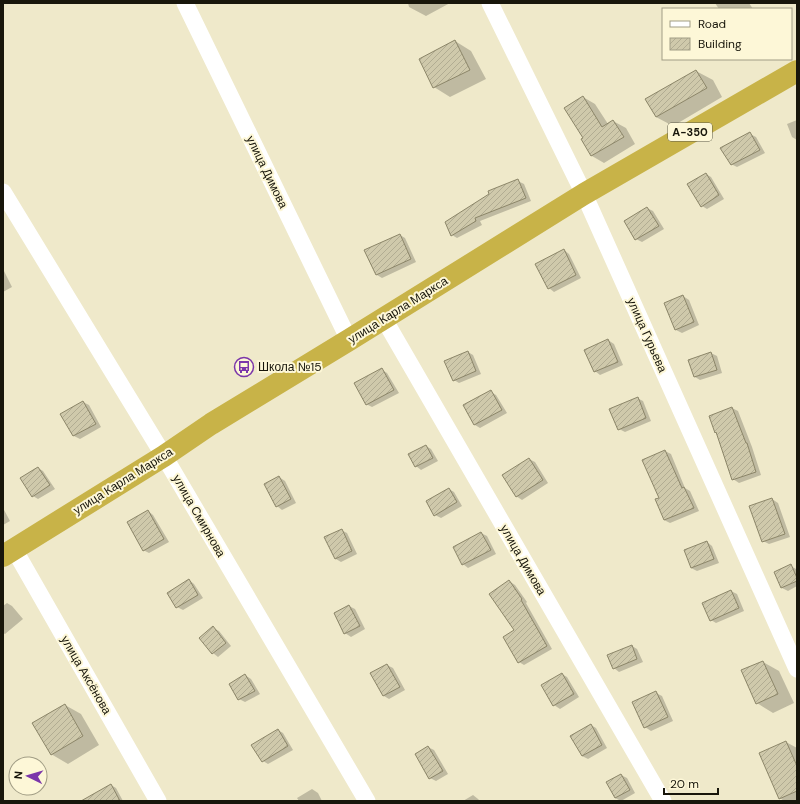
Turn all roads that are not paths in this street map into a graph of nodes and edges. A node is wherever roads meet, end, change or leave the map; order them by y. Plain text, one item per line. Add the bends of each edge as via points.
1 (185, 3) edge
2 (490, 3) edge
3 (797, 70) edge
4 (3, 192) edge
5 (584, 194) junction
6 (384, 319) junction
7 (349, 340) junction
8 (164, 456) junction
9 (9, 552) edge
10 (797, 669) edge
11 (158, 801) edge
12 (367, 801) edge
13 (663, 801) edge

1 - 7 street, улица Димова
2 - 5 street, улица Гурьева
3 - 5 highway, улица Карла Маркса / А-350
4 - 8 street, улица Смирнова
5 - 6 highway, улица Карла Маркса / А-350
5 - 10 street, улица Гурьева
6 - 7 highway, улица Карла Маркса / А-350
6 - 13 street, улица Димова
7 - 8 highway, улица Карла Маркса / А-350 via 211,424
8 - 9 highway, улица Карла Маркса / А-350
8 - 12 street, улица Смирнова
9 - 11 street, улица Аксёнова

